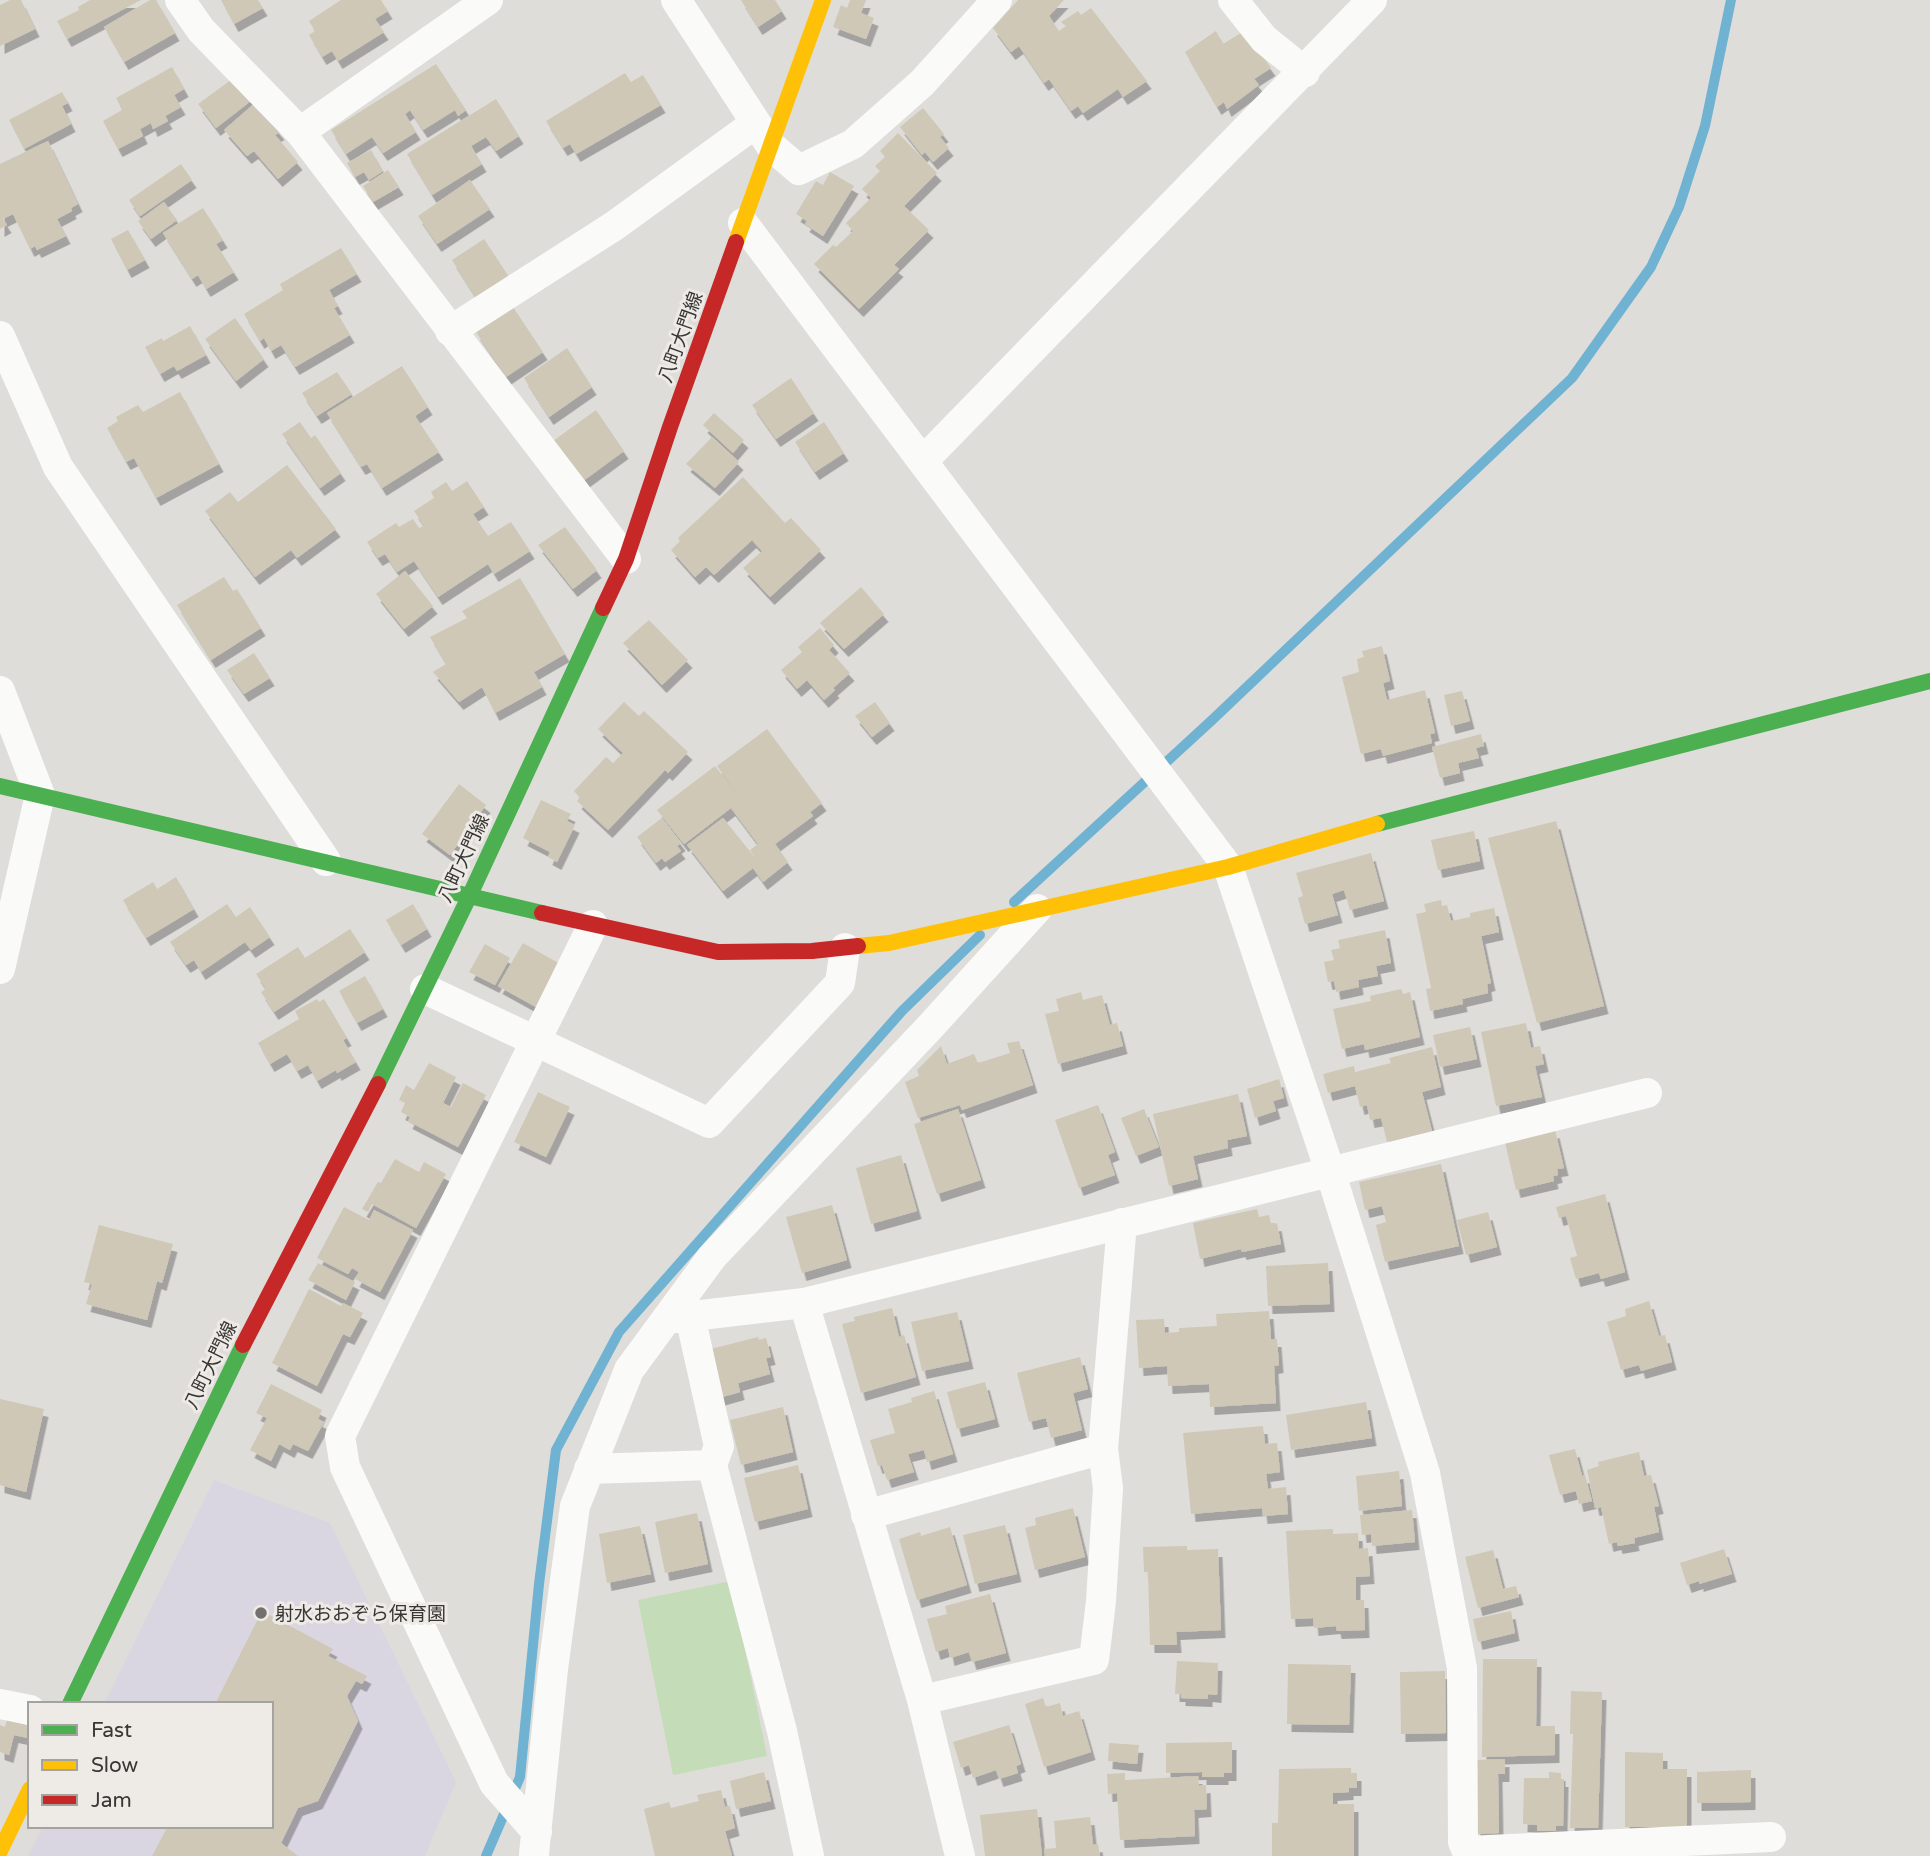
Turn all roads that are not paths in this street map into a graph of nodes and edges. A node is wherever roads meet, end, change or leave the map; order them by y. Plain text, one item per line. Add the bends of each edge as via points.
1 (180, 0) edge
2 (488, 0) edge
3 (676, 0) edge
4 (823, 0) edge
5 (997, 0) edge
6 (1233, 0) edge
7 (1372, 0) edge
8 (1305, 72) junction
9 (300, 132) junction
10 (763, 135) junction
11 (743, 223) junction
12 (450, 331) junction
13 (0, 336) edge
14 (923, 461) junction
15 (625, 559) junction
16 (1930, 681) edge
17 (0, 691) edge
18 (0, 786) edge
19 (40, 795) junction
20 (326, 861) junction
21 (1228, 867) junction
22 (469, 897) junction
23 (1038, 909) junction
24 (593, 925) junction
25 (845, 948) junction
26 (0, 968) edge
27 (425, 989) junction
28 (536, 1042) junction
29 (1647, 1093) dead end
30 (1330, 1171) junction
31 (1122, 1223) junction
32 (804, 1303) junction
33 (679, 1317) junction
34 (1103, 1449) junction
35 (712, 1465) junction
36 (589, 1469) junction
37 (866, 1515) junction
38 (922, 1700) junction
39 (72, 1702) edge
40 (0, 1704) edge
41 (28, 1710) edge
42 (28, 1792) edge
43 (1771, 1837) dead end
44 (535, 1850) edge
45 (0, 1851) edge
46 (1468, 1853) edge
47 (809, 1856) edge
48 (960, 1856) edge

1 - 9 street via 201,30
2 - 9 street
3 - 10 street
4 - 10 street, 八町大門線
5 - 10 street via 922,83 853,144 799,170
6 - 8 street via 1264,39
7 - 8 street
8 - 14 street
9 - 12 street
10 - 11 street, 八町大門線
10 - 12 street
11 - 14 street
11 - 15 street, 八町大門線
12 - 15 street
13 - 20 street via 58,467
14 - 21 street
15 - 22 street, 八町大門線
16 - 21 street via 1393,818
17 - 19 street
18 - 19 street
19 - 20 street
19 - 26 street
20 - 22 street
21 - 23 street
21 - 30 street
22 - 24 street
22 - 27 street, 八町大門線
23 - 25 street via 890,943
23 - 33 street via 712,1257
24 - 25 street via 718,953
24 - 28 street
25 - 28 street via 840,983 709,1123
27 - 28 street
27 - 39 street, 八町大門線 via 250,1330
28 - 44 street via 340,1436 345,1467 494,1783
29 - 30 street
30 - 31 street
30 - 46 street via 1425,1473 1462,1668 1463,1842
31 - 32 street
31 - 34 street
32 - 33 street
32 - 37 street
33 - 35 street via 719,1446
33 - 36 street via 629,1370
34 - 37 street
34 - 38 street via 1108,1488 1094,1660
35 - 36 street
35 - 47 street via 782,1731
36 - 44 street via 575,1507
37 - 38 street
38 - 48 street
40 - 41 street
42 - 45 street
43 - 46 street

